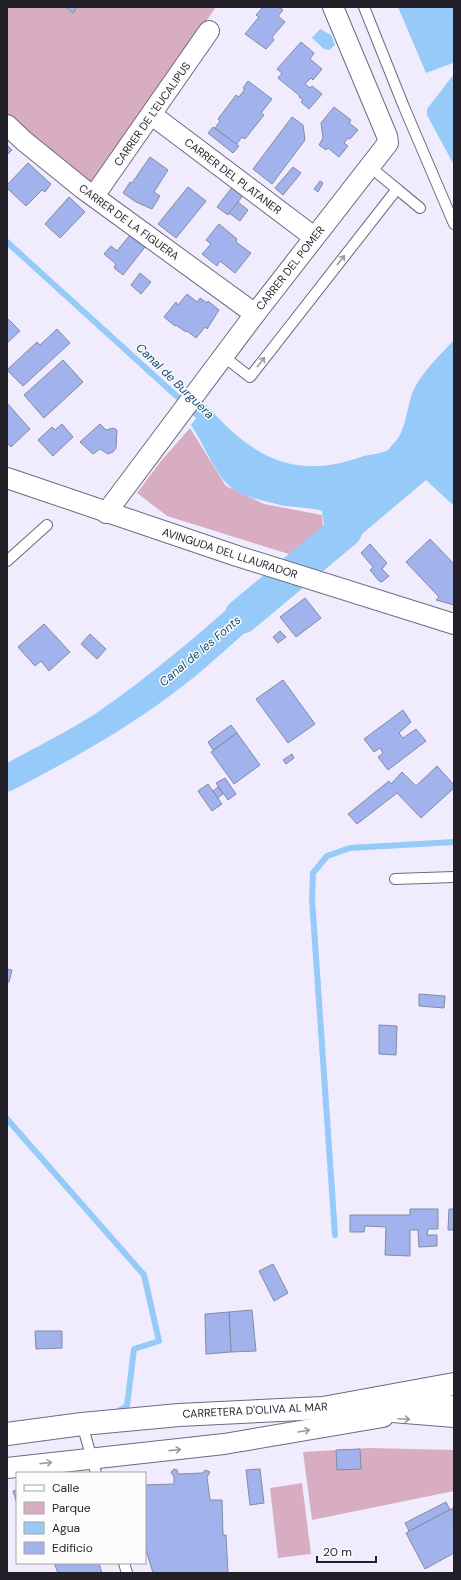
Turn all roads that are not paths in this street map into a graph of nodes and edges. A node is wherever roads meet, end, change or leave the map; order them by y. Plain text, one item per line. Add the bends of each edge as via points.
1 (333, 7) edge
2 (364, 7) edge
3 (209, 31) dead end
4 (152, 115) junction
5 (7, 125) edge
6 (370, 167) junction
7 (397, 189) junction
8 (94, 196) junction
9 (420, 208) dead end
10 (454, 224) edge
11 (314, 237) junction
12 (255, 314) junction
13 (223, 356) junction
14 (7, 478) edge
15 (106, 512) junction
16 (47, 525) dead end
17 (7, 561) edge
18 (454, 624) edge
19 (454, 877) edge
20 (395, 879) dead end
21 (454, 1374) edge
22 (454, 1384) edge
23 (409, 1392) junction
24 (454, 1392) edge
25 (454, 1407) edge
26 (331, 1408) junction
27 (383, 1417) junction
28 (454, 1422) edge
29 (91, 1423) junction
30 (7, 1434) edge
31 (94, 1466) edge
32 (7, 1468) edge

1 - 6 street, CARRER DEL POMER via 388,139 388,143
2 - 10 lane
3 - 4 street, CARRER DE L'EUCALIPUS
4 - 8 street, CARRER DE L'EUCALIPUS
4 - 11 street, CARRER DEL PLATANER
5 - 8 street, CARRER DE LA FIGUERA via 34,150
6 - 7 lane
6 - 11 street, CARRER DEL POMER
7 - 9 lane
13 -> 7 lane via 250,377
8 - 12 street, CARRER DE LA FIGUERA
11 - 12 street, CARRER DEL POMER
12 - 13 street, CARRER DEL POMER
13 - 15 street, CARRER DEL POMER
14 - 15 street, AVINGUDA DEL LLAURADOR
15 - 18 street, AVINGUDA DEL LLAURADOR
16 - 17 lane
19 - 20 lane
21 - 23 street
22 - 23 street, CARRETERA D'OLIVA AL MAR
23 - 24 street, CARRETERA D'OLIVA AL MAR
23 - 26 street, CARRETERA D'OLIVA AL MAR
25 - 26 street
26 - 27 lane
26 - 29 street, CARRETERA D'OLIVA AL MAR via 179,1415
27 -> 28 lane
31 -> 27 street
29 - 30 street, CARRETERA D'OLIVA AL MAR
29 - 31 lane
32 -> 31 street

